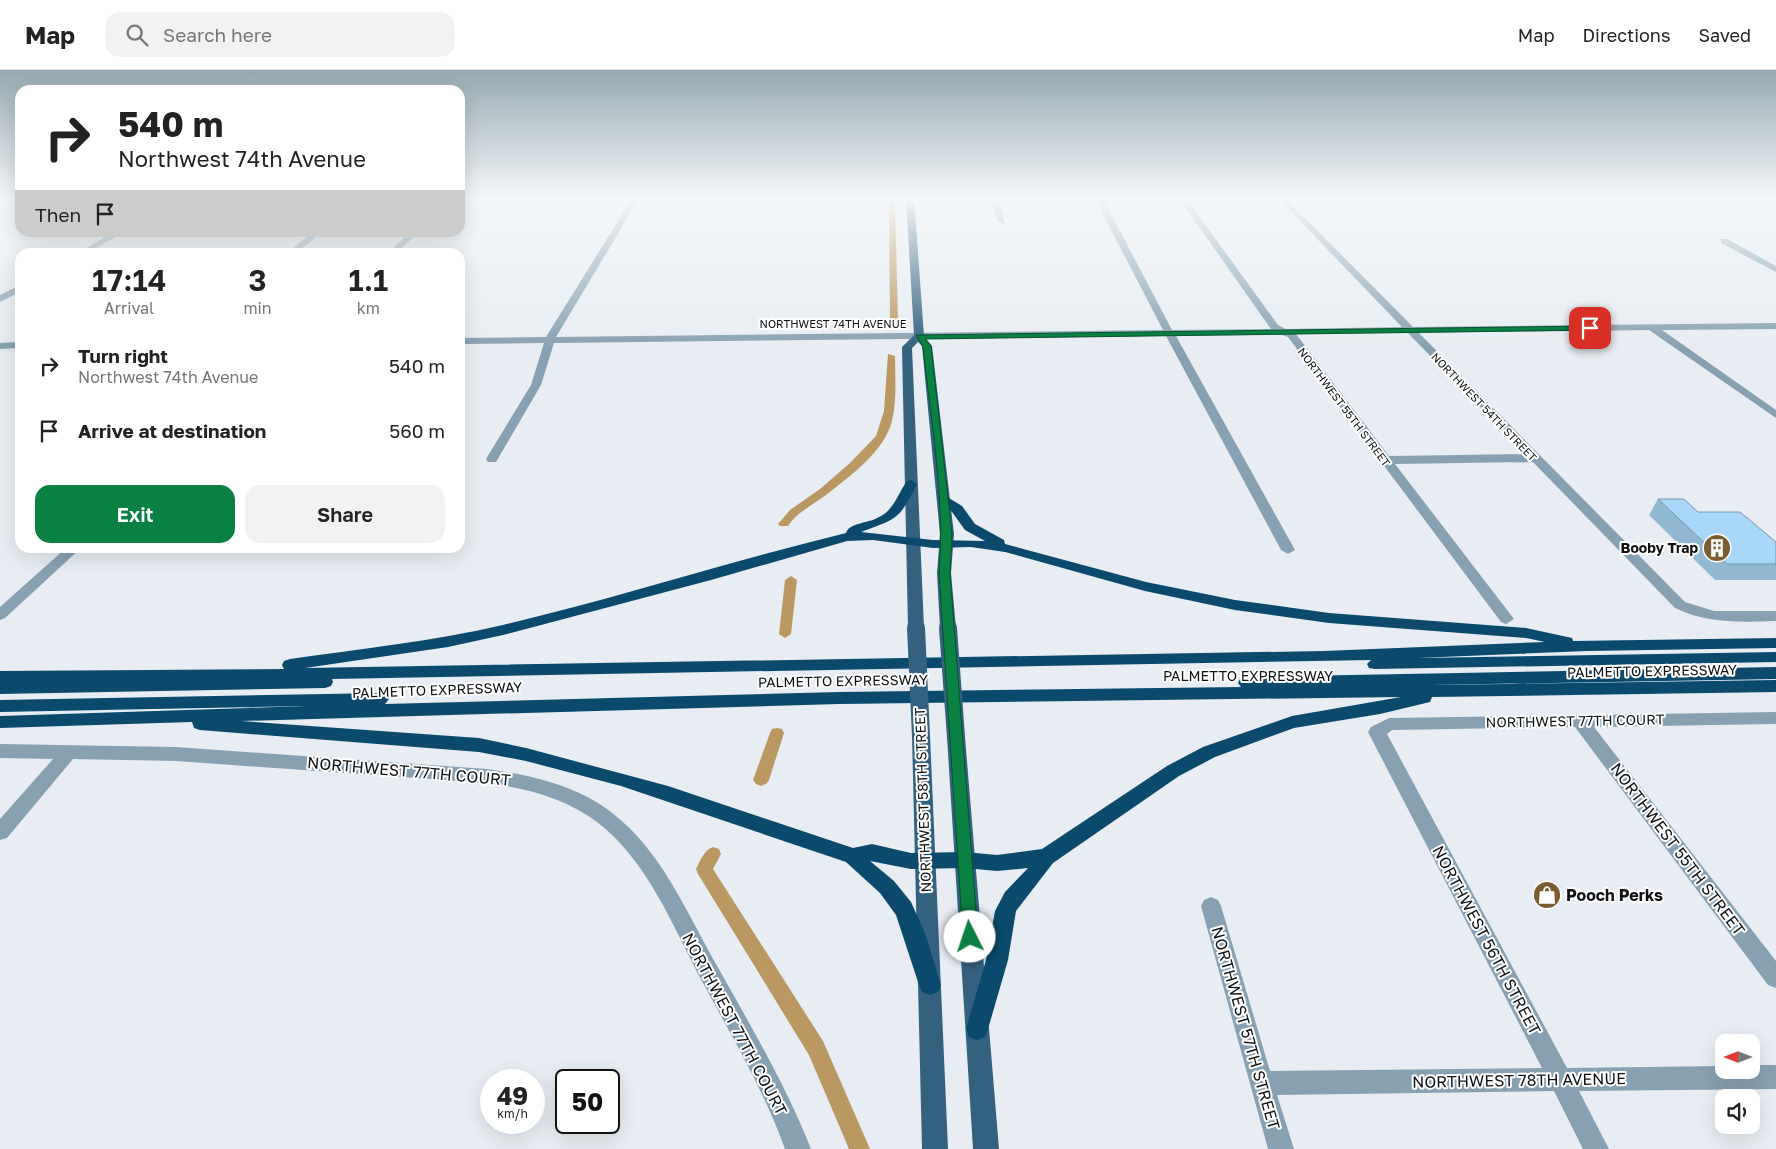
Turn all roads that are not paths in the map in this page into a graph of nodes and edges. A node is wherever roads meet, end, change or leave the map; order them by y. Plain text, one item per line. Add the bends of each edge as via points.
1 (606, 247) edge
2 (913, 247) edge
3 (1124, 247) edge
4 (1217, 247) edge
5 (1328, 247) edge
6 (1736, 247) edge
7 (1776, 269) edge
8 (15, 291) edge
9 (1, 299) edge
10 (1776, 326) edge
11 (1652, 328) junction
12 (1408, 330) junction
13 (1283, 331) junction
14 (1169, 333) junction
15 (919, 336) junction
16 (550, 339) junction
17 (465, 341) edge
18 (15, 345) edge
19 (0, 346) edge
20 (1776, 415) edge
21 (1534, 458) junction
22 (492, 459) dead end
23 (1383, 460) junction
24 (912, 484) junction
25 (944, 499) junction
26 (846, 537) junction
27 (914, 542) junction
28 (946, 544) junction
29 (1006, 548) junction
30 (1288, 550) dead end
31 (68, 553) edge
32 (0, 615) edge
33 (1776, 616) edge
34 (1506, 619) dead end
35 (1776, 643) edge
36 (1587, 646) junction
37 (1776, 658) edge
38 (233, 673) junction
39 (1776, 673) edge
40 (0, 677) edge
41 (1776, 686) edge
42 (0, 688) edge
43 (1451, 692) junction
44 (0, 706) edge
45 (129, 718) junction
46 (1776, 718) edge
47 (1580, 721) junction
48 (0, 722) edge
49 (1377, 732) joint
50 (0, 751) edge
51 (69, 752) junction
52 (0, 832) edge
53 (853, 856) junction
54 (1046, 857) junction
55 (965, 860) junction
56 (925, 861) junction
57 (1211, 906) dead end
58 (1776, 978) edge
59 (930, 986) junction
60 (977, 1029) junction
61 (1776, 1077) edge
62 (1559, 1079) junction
63 (1262, 1083) junction
64 (798, 1149) edge
65 (935, 1149) edge
66 (986, 1149) edge
67 (1281, 1149) edge
68 (1596, 1149) edge

1 - 16 street
2 - 15 main road
3 - 14 street
4 - 13 street, NORTHWEST 55TH STREET via 1275,327
5 - 12 street, NORTHWEST 54TH STREET
6 - 7 street
8 - 9 street
10 - 11 street, NORTHWEST 74TH AVENUE
11 - 12 street, NORTHWEST 74TH AVENUE
11 - 20 street
12 - 13 street, NORTHWEST 74TH AVENUE
12 - 21 street, NORTHWEST 54TH STREET
13 - 14 street, NORTHWEST 74TH AVENUE
13 - 23 street, NORTHWEST 55TH STREET via 1290,335
14 - 15 street, NORTHWEST 74TH AVENUE
14 - 30 street
15 - 16 street, NORTHWEST 74TH AVENUE
15 - 24 main road, NORTHWEST 58TH STREET via 907,347
15 - 25 main road via 927,346
16 - 17 street, NORTHWEST 74TH AVENUE
16 - 22 street via 536,385
18 - 19 street
21 - 23 street
21 - 33 street, NORTHWEST 54TH STREET via 1680,606 1714,617
23 - 34 street, NORTHWEST 55TH STREET
24 - 26 highway via 902,506 894,514
24 - 27 main road, NORTHWEST 58TH STREET
25 - 28 main road
25 - 29 highway via 957,508 970,527
26 - 27 highway via 885,537
26 - 38 highway via 503,630 438,643
27 - 28 highway
27 - 56 main road, NORTHWEST 58TH STREET, bridge
28 - 29 highway
28 - 55 main road, bridge via 944,573
29 - 36 highway via 1145,586 1235,604 1329,618 1526,633
31 - 32 street
35 - 36 highway, PALMETTO EXPRESSWAY
36 - 38 highway, PALMETTO EXPRESSWAY via 1324,656 494,672
37 - 42 highway
38 - 40 highway, PALMETTO EXPRESSWAY
39 - 44 highway
41 - 43 highway, PALMETTO EXPRESSWAY
43 - 45 highway, PALMETTO EXPRESSWAY via 831,698
43 - 54 highway via 1380,708 1292,722 1228,744 1173,771
45 - 48 highway, PALMETTO EXPRESSWAY
45 - 53 highway via 479,745 519,752 661,792
46 - 47 street, NORTHWEST 77TH COURT
47 - 49 street, NORTHWEST 77TH COURT via 1389,724
47 - 58 street, NORTHWEST 55TH STREET
49 - 62 street, NORTHWEST 56TH STREET
50 - 51 street, NORTHWEST 77TH COURT
51 - 52 street
51 - 64 street, NORTHWEST 77TH COURT via 176,754 488,776 532,783 580,802 626,836 654,874 775,1094
53 - 56 highway via 872,852 899,860
53 - 59 highway via 863,869 888,887 906,912
54 - 55 highway via 1009,863
54 - 60 highway via 1040,871 1014,896 1006,910
55 - 56 highway
55 - 60 main road
56 - 59 main road, NORTHWEST 58TH STREET
57 - 63 street, NORTHWEST 57TH STREET
59 - 65 main road, NORTHWEST 58TH STREET
60 - 66 main road
61 - 62 street, NORTHWEST 78TH AVENUE
62 - 63 street, NORTHWEST 78TH AVENUE
62 - 68 street, NORTHWEST 56TH STREET
63 - 67 street, NORTHWEST 57TH STREET

